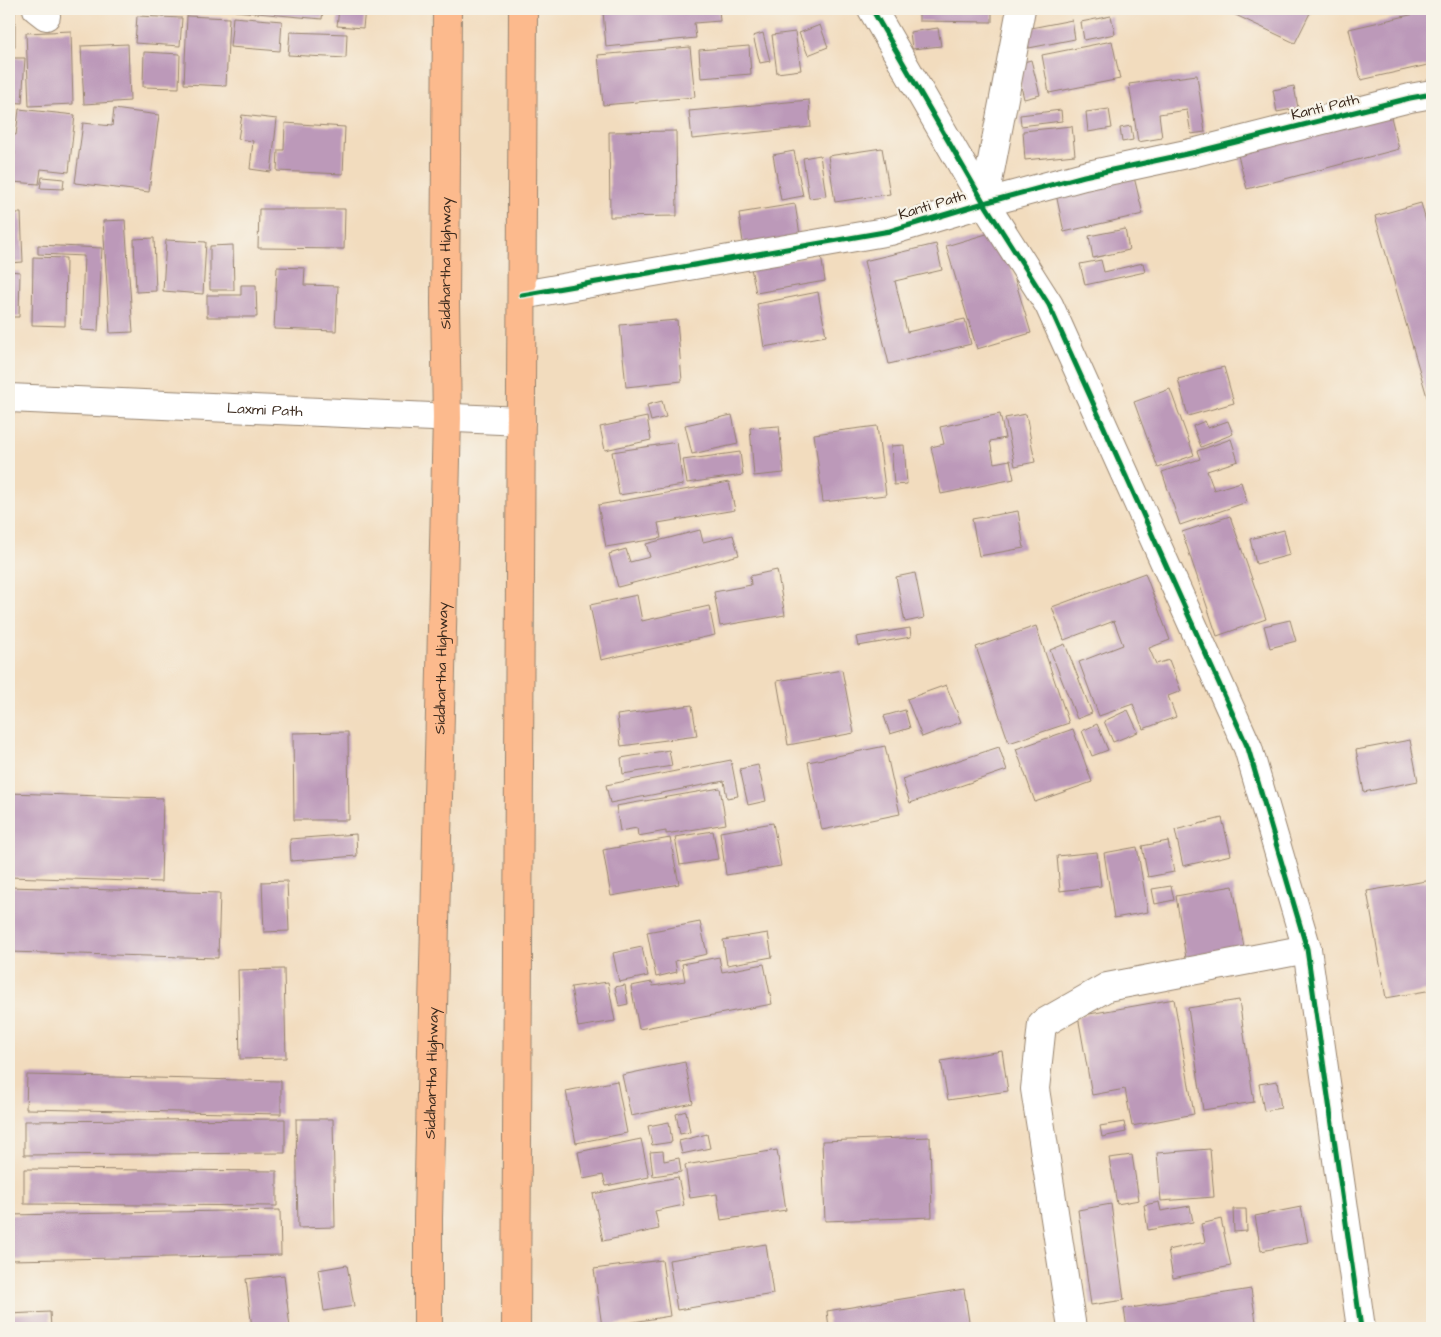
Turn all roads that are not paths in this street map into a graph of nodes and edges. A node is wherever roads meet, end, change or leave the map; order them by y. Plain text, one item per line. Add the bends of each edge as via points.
1 (447, 9) edge
2 (523, 9) edge
3 (872, 9) edge
4 (1021, 9) edge
5 (1432, 94) edge
6 (984, 203) junction
7 (522, 295) junction
8 (9, 398) edge
9 (446, 418) junction
10 (521, 422) junction
11 (1307, 949) junction
12 (428, 1328) edge
13 (516, 1328) edge
14 (1072, 1328) edge
15 (1361, 1328) edge

1 - 9 highway, Siddhartha Highway
2 - 7 highway
3 - 6 street
4 - 6 street
5 - 6 street, Kanti Path via 1084,176
6 - 7 street, Kanti Path via 890,231
6 - 11 street via 1049,305 1248,748
7 - 10 highway
8 - 9 street, Laxmi Path
9 - 10 street, Laxmi Path
9 - 12 highway, Siddhartha Highway via 428,1198
10 - 13 highway
11 - 14 street via 1107,987 1042,1024 1035,1089
11 - 15 street

